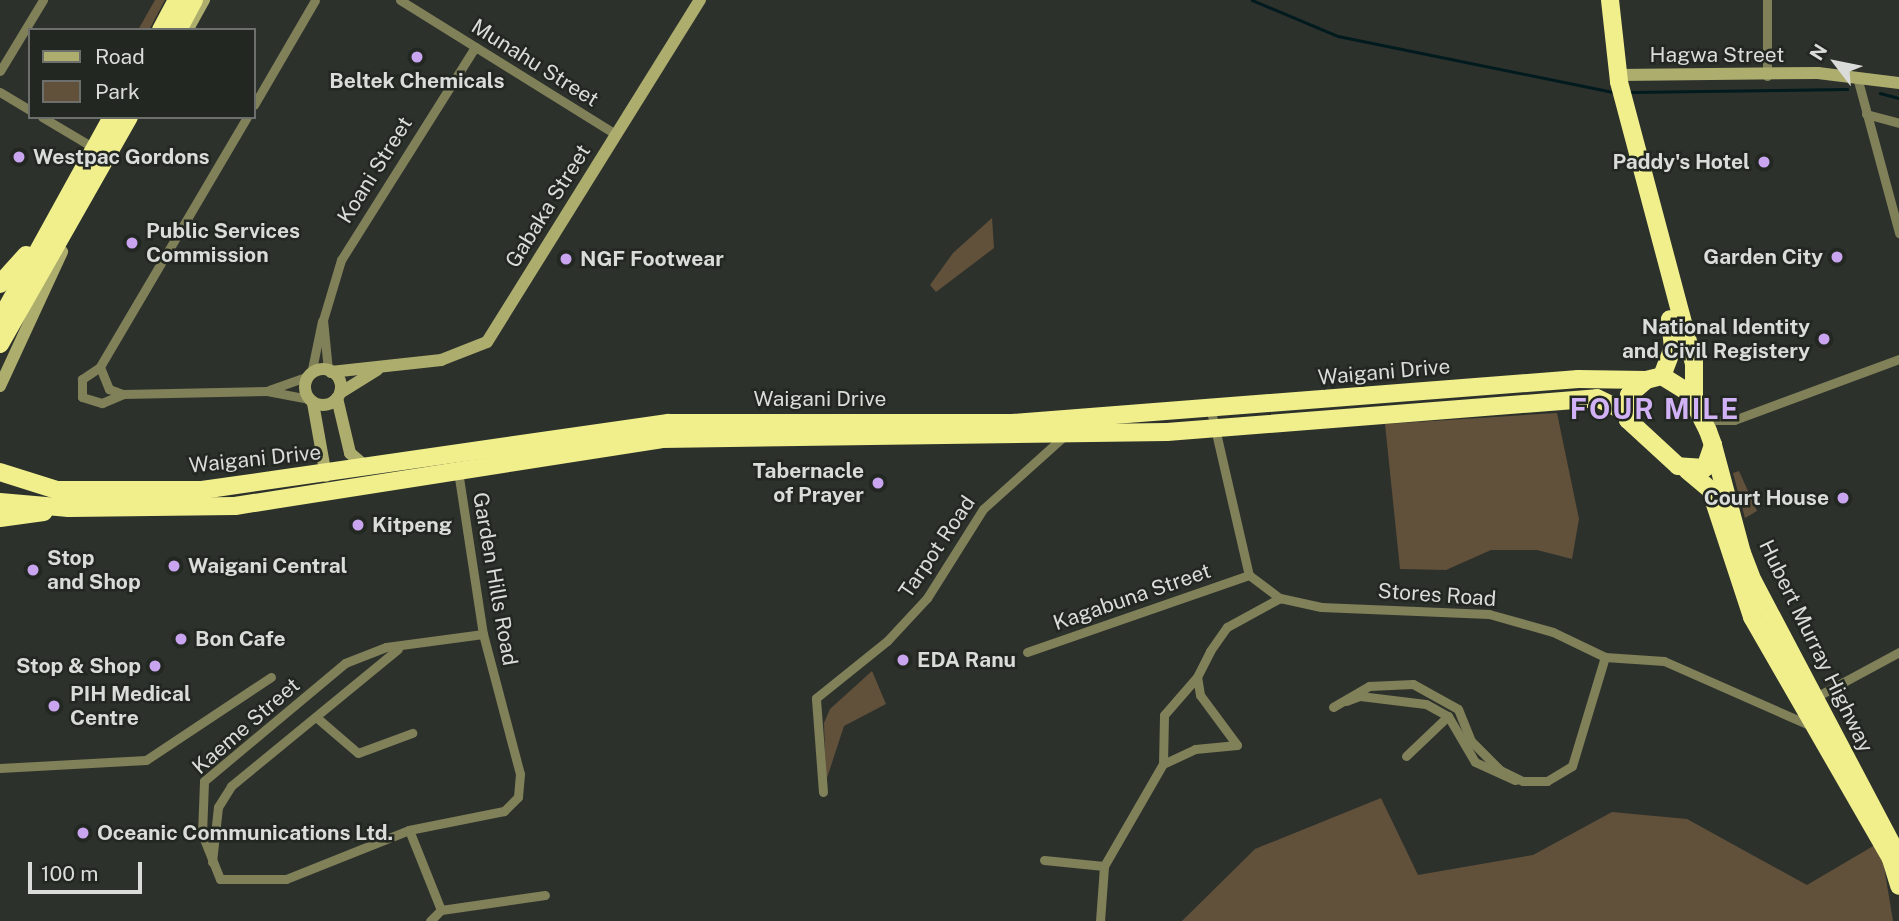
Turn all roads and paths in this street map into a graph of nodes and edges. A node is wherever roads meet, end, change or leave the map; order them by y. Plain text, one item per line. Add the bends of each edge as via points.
1 (43, 0) edge
2 (177, 0) edge
3 (194, 0) edge
4 (204, 0) edge
5 (315, 0) edge
6 (400, 0) edge
7 (700, 0) edge
8 (1600, 0) edge
9 (1610, 0) edge
10 (1766, 0) edge
11 (162, 28) edge
12 (179, 28) edge
13 (188, 28) edge
14 (475, 47) junction
15 (0, 71) edge
16 (1855, 74) junction
17 (1768, 76) junction
18 (1615, 81) junction
19 (1899, 83) edge
20 (0, 92) edge
21 (256, 102) edge
22 (1619, 106) junction
23 (28, 109) edge
24 (1866, 114) junction
25 (45, 119) edge
26 (111, 119) edge
27 (128, 119) edge
28 (137, 119) edge
29 (246, 119) edge
30 (1899, 124) edge
31 (615, 134) junction
32 (94, 148) junction
33 (75, 222) junction
34 (1899, 233) edge
35 (41, 238) junction
36 (0, 284) edge
37 (0, 320) edge
38 (323, 320) junction
39 (0, 344) edge
40 (1899, 359) edge
41 (100, 367) junction
42 (384, 367) junction
43 (330, 371) junction
44 (310, 375) junction
45 (1654, 378) junction
46 (0, 386) edge
47 (267, 391) junction
48 (123, 394) junction
49 (338, 395) junction
50 (311, 401) junction
51 (1694, 402) junction
52 (1210, 411) junction
53 (1626, 412) junction
54 (1702, 420) junction
55 (1734, 420) junction
56 (934, 422) junction
57 (1214, 429) junction
58 (607, 431) junction
59 (1065, 436) junction
60 (1032, 437) junction
61 (686, 439) junction
62 (1712, 443) junction
63 (508, 445) junction
64 (590, 449) junction
65 (1678, 466) junction
66 (369, 468) junction
67 (458, 471) junction
68 (0, 472) edge
69 (326, 475) junction
70 (404, 481) junction
71 (0, 502) edge
72 (69, 509) junction
73 (0, 518) edge
74 (1249, 575) junction
75 (1280, 598) junction
76 (483, 634) junction
77 (402, 646) junction
78 (1027, 652) dead end
79 (1899, 652) edge
80 (1605, 657) junction
81 (271, 677) dead end
82 (1197, 677) junction
83 (1813, 699) junction
84 (1448, 716) junction
85 (316, 717) junction
86 (1816, 731) junction
87 (412, 733) dead end
88 (1406, 756) dead end
89 (1163, 764) junction
90 (0, 768) edge
91 (1523, 782) junction
92 (823, 792) dead end
93 (409, 830) junction
94 (1899, 858) edge
95 (1044, 860) dead end
96 (212, 864) junction
97 (1104, 866) junction
98 (1899, 886) edge
99 (545, 895) dead end
100 (441, 910) junction
101 (430, 921) edge
102 (1100, 921) edge

1 - 15 street
2 - 11 highway
3 - 12 highway
4 - 13 street
5 - 21 street
6 - 14 street, Munahu Street
7 - 31 street, Gabaka Street
8 - 18 highway
9 - 18 highway
10 - 17 street
14 - 31 street, Munahu Street
14 - 38 street, Koani Street via 341,260
16 - 17 street, Hagwa Street
16 - 19 street, Hagwa Street
16 - 24 street via 1865,89
17 - 18 street, Hagwa Street
18 - 22 highway
20 - 23 street
22 - 45 highway via 1674,338
22 - 51 highway via 1693,363
24 - 30 street
24 - 34 street
25 - 32 street
26 - 32 highway
27 - 33 highway
28 - 33 street
29 - 41 street
31 - 42 street, Gabaka Street via 487,342 463,356
32 - 35 highway
33 - 39 highway
33 - 46 street
35 - 36 highway
35 - 37 highway
38 - 43 street, Koani Street
38 - 44 street, Koani Street
40 - 55 street
41 - 48 street via 109,389
41 - 48 street via 82,379 82,397 102,403
42 - 43 street, Gabaka Street
42 - 49 street, Gabaka Street
43 - 44 street, Gabaka Street
43 - 49 street
44 - 47 street
44 - 50 street
45 - 51 highway via 1684,386
45 - 52 highway, Waigani Drive via 1578,379
45 - 53 highway via 1629,395
47 - 48 street
47 - 50 street
49 - 50 street, Gabaka Street
49 - 66 street via 350,453
50 - 69 street
51 - 54 highway, Hubert Murray Highway
52 - 56 highway, Waigani Drive
52 - 57 street
53 - 57 highway, Waigani Drive via 1605,399 1582,398
53 - 65 highway, Hubert Murray Highway via 1637,433
54 - 55 street
54 - 62 highway, Hubert Murray Highway
55 - 62 street
56 - 58 highway, Waigani Drive via 668,423
56 - 60 highway via 946,428 1028,426
57 - 59 highway, Waigani Drive
57 - 74 street
58 - 61 highway via 608,441
58 - 63 highway, Waigani Drive
59 - 60 highway, Waigani Drive
59 - 92 street, Tarpot Road via 989,501 927,598 887,641 816,698
60 - 61 highway, Waigani Drive
61 - 64 highway, Waigani Drive
62 - 65 highway via 1705,468
62 - 83 highway, Hubert Murray Highway via 1742,553
63 - 64 highway via 523,449 587,440
63 - 66 highway, Waigani Drive
64 - 67 highway, Waigani Drive
65 - 86 highway, Hubert Murray Highway via 1710,489 1752,617
66 - 69 highway, Waigani Drive
67 - 70 highway, Waigani Drive
67 - 76 street, Garden Hills Road
68 - 69 highway, Waigani Drive via 44,487 97,490 202,490
69 - 70 highway via 332,487
70 - 72 highway, Waigani Drive via 235,506
71 - 72 highway, Waigani Drive
72 - 73 highway
74 - 75 street, Stores Road
74 - 78 street, Kagabuna Street
75 - 80 street, Stores Road via 1321,607 1489,614 1553,632
75 - 82 street via 1227,627
76 - 77 street, Kaeme Street
76 - 93 street, Garden Hills Road via 520,774 518,797 504,811
77 - 85 street via 380,657
77 - 96 street, Kaeme Street via 345,663 204,781 202,834
79 - 83 street
80 - 86 street, Stores Road via 1664,661 1734,694 1789,713
80 - 91 street via 1572,766 1562,777
81 - 90 street via 146,760
82 - 89 street via 1164,715
82 - 89 street via 1200,695 1237,745 1195,749
83 - 94 highway, Hubert Murray Highway
84 - 88 street
84 - 91 street via 1475,762 1499,779
84 - 91 street via 1395,698 1360,696 1335,705 1388,680 1413,684 1458,709 1471,741 1488,760
85 - 87 street via 358,753
85 - 96 street via 230,786 218,807
86 - 98 highway, Hubert Murray Highway via 1891,859
89 - 97 street
93 - 96 street via 286,879 228,881
93 - 100 street
95 - 97 street
97 - 102 street
99 - 100 street
100 - 101 street

